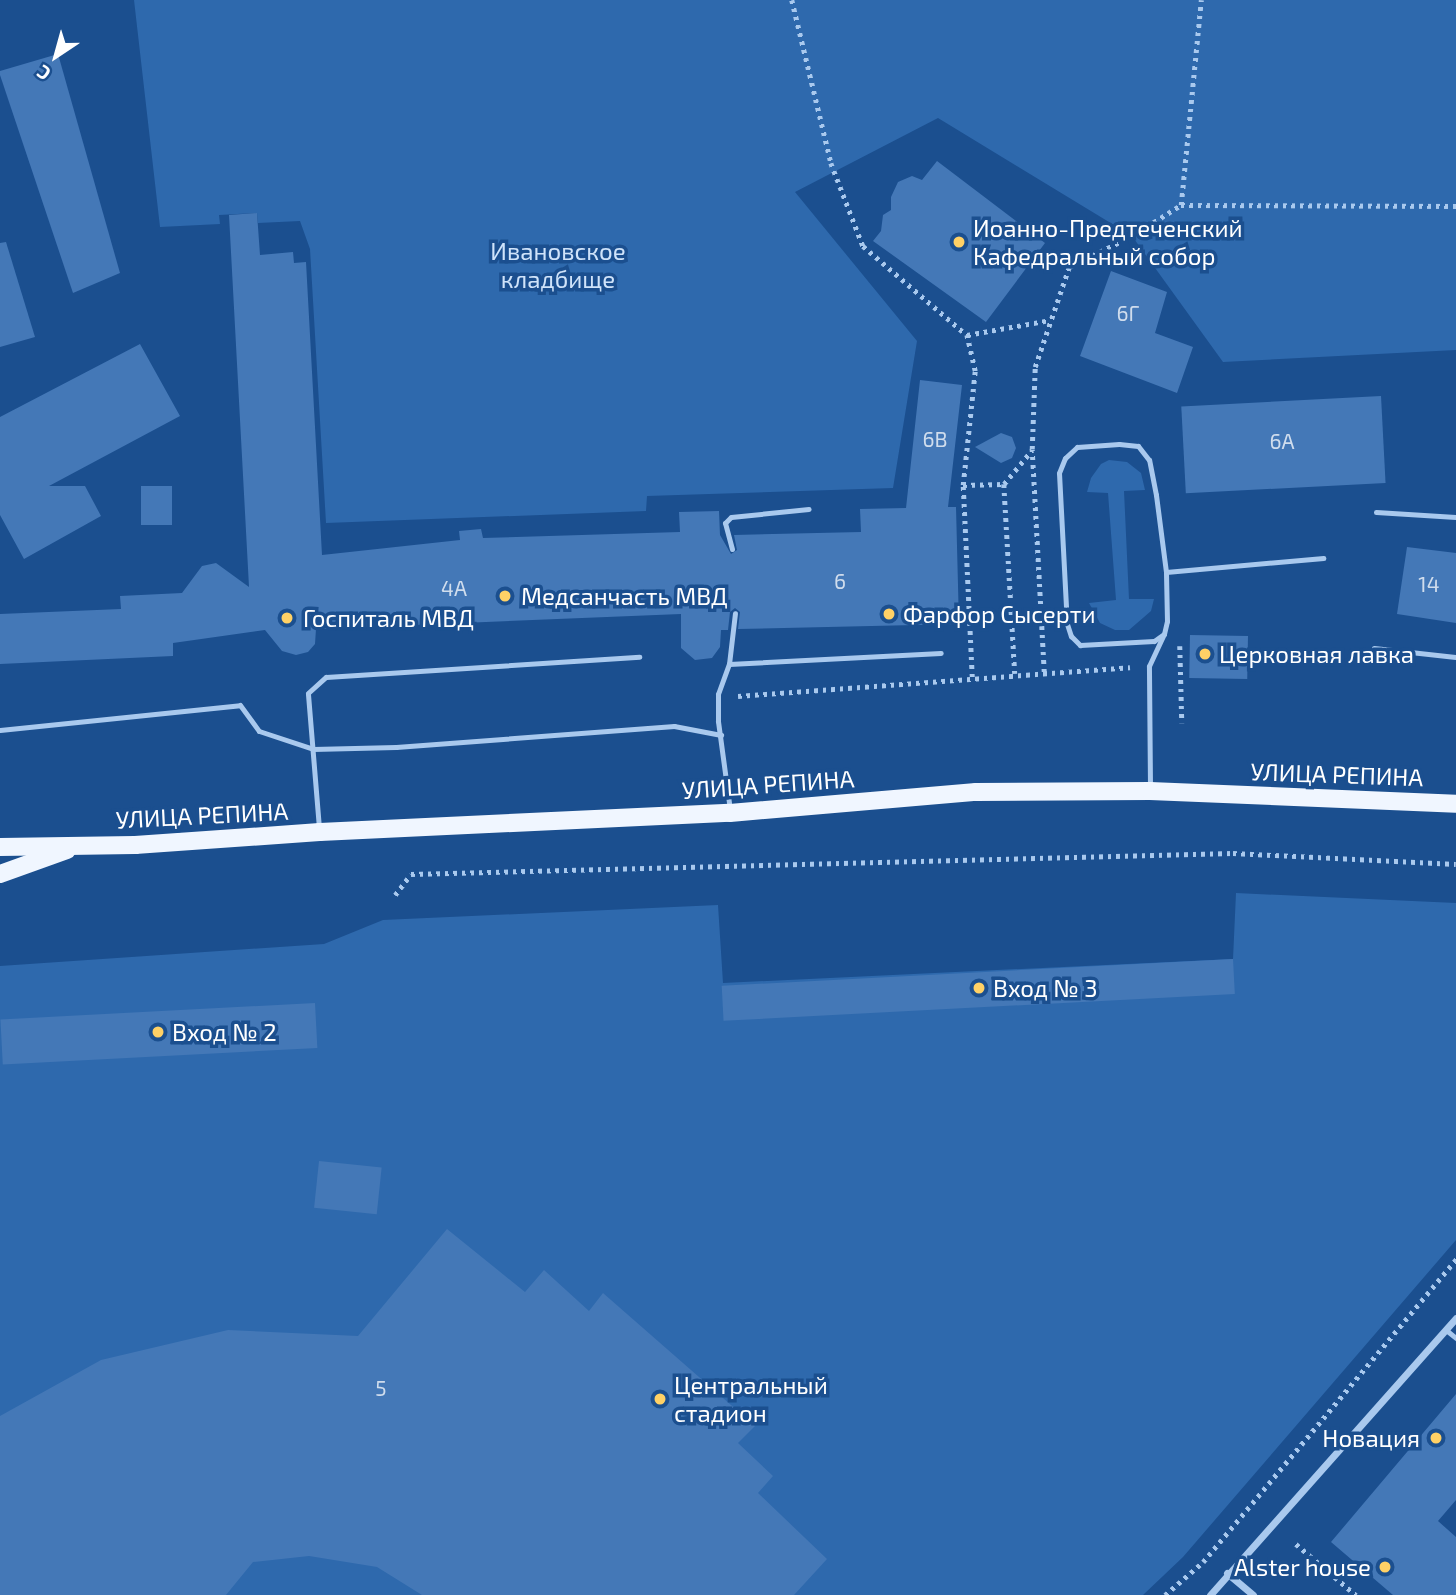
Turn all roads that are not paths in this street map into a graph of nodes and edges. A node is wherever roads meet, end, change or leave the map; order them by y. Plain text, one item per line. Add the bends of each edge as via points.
1 (809, 509) dead end
2 (1376, 512) dead end
3 (1456, 517) edge
4 (732, 549) dead end
5 (1324, 558) dead end
6 (1166, 572) junction
7 (735, 613) dead end
8 (1164, 634) junction
9 (1374, 648) dead end
10 (941, 653) dead end
11 (639, 657) dead end
12 (1456, 657) edge
13 (729, 664) junction
14 (0, 730) edge
15 (720, 735) junction
16 (313, 749) junction
17 (1150, 791) junction
18 (1456, 804) edge
19 (730, 813) junction
20 (320, 832) junction
21 (83, 845) junction
22 (0, 847) edge
23 (0, 874) edge
24 (1456, 1318) edge
25 (1446, 1330) junction
26 (1456, 1338) edge
27 (1227, 1573) junction
28 (1210, 1595) edge
29 (1253, 1595) edge

1 - 4 lane via 731,517 725,523
2 - 3 lane
5 - 6 lane
6 - 8 lane
6 - 8 lane via 1149,460 1138,446 1077,447 1065,458 1059,473 1071,636 1080,645 1154,640
7 - 13 lane
8 - 17 lane via 1149,666
9 - 12 lane
10 - 13 lane
11 - 16 lane via 326,677 308,693
13 - 15 lane via 718,694
14 - 16 lane via 240,705 259,731
15 - 16 lane via 674,726
15 - 19 lane
16 - 20 lane
17 - 18 main road, УЛИЦА РЕПИНА
17 - 19 main road, УЛИЦА РЕПИНА via 976,792
19 - 20 main road, УЛИЦА РЕПИНА
20 - 21 main road, УЛИЦА РЕПИНА
21 - 22 main road, УЛИЦА РЕПИНА
21 - 23 main road, УЛИЦА РЕПИНА
24 - 25 street
25 - 26 lane
25 - 27 street
27 - 28 street
27 - 29 street

